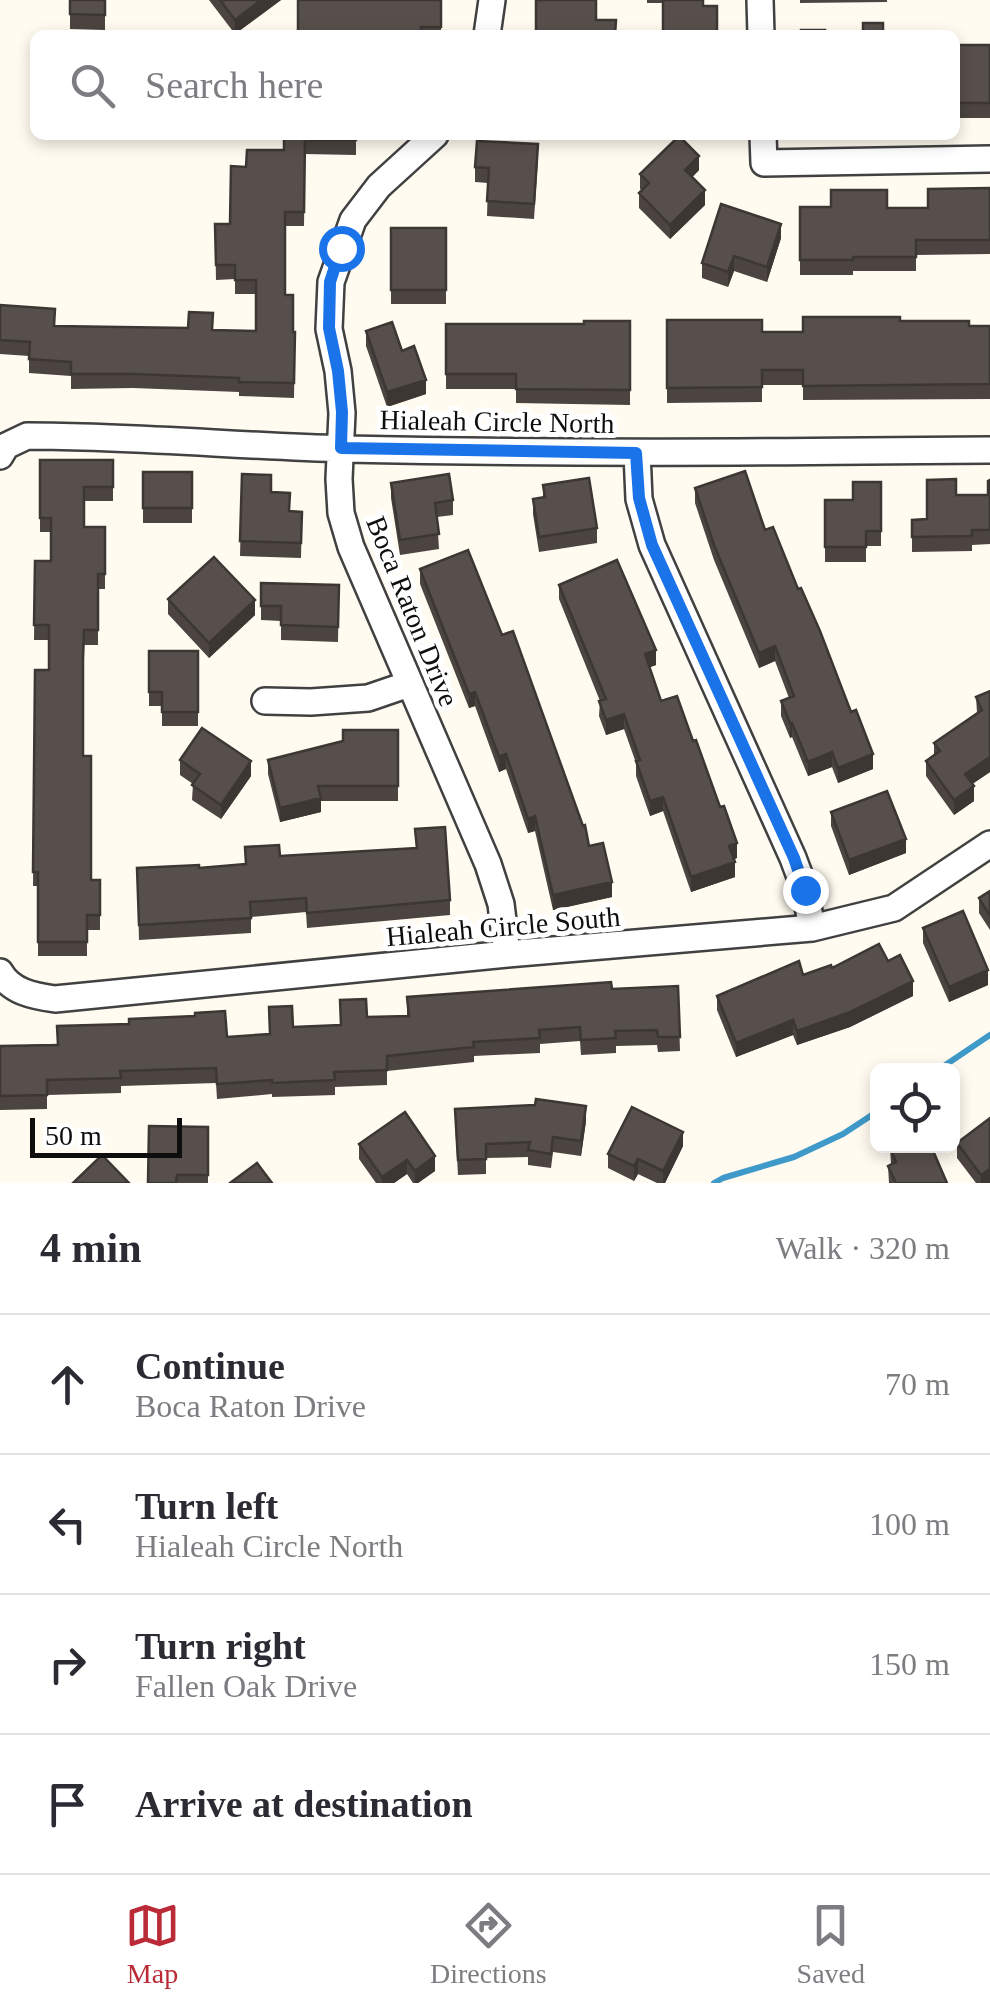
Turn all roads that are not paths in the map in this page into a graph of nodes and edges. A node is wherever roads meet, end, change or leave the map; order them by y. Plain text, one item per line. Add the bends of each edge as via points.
1 (492, 0) edge
2 (760, 0) edge
3 (488, 30) edge
4 (761, 30) edge
5 (429, 140) edge
6 (764, 140) edge
7 (990, 159) edge
8 (341, 448) junction
9 (990, 450) edge
10 (3, 451) edge
11 (636, 453) junction
12 (409, 684) junction
13 (266, 702) dead end
14 (990, 844) edge
15 (812, 928) junction
16 (507, 954) junction
17 (2, 976) edge

1 - 3 street
2 - 4 street
5 - 8 street, Boca Raton Drive via 352,220 330,282
6 - 7 street via 764,163
8 - 10 street, Hialeah Circle North via 27,436
8 - 11 street, Hialeah Circle North
8 - 12 street, Boca Raton Drive via 342,513 351,547
9 - 11 street, Hialeah Circle North
11 - 15 street via 652,545 794,858
12 - 13 street via 368,698
12 - 16 street, Boca Raton Drive via 488,864
14 - 15 street, Hialeah Circle South via 894,908
15 - 16 street, Hialeah Circle South
16 - 17 street, Hialeah Circle South via 54,999 28,995

